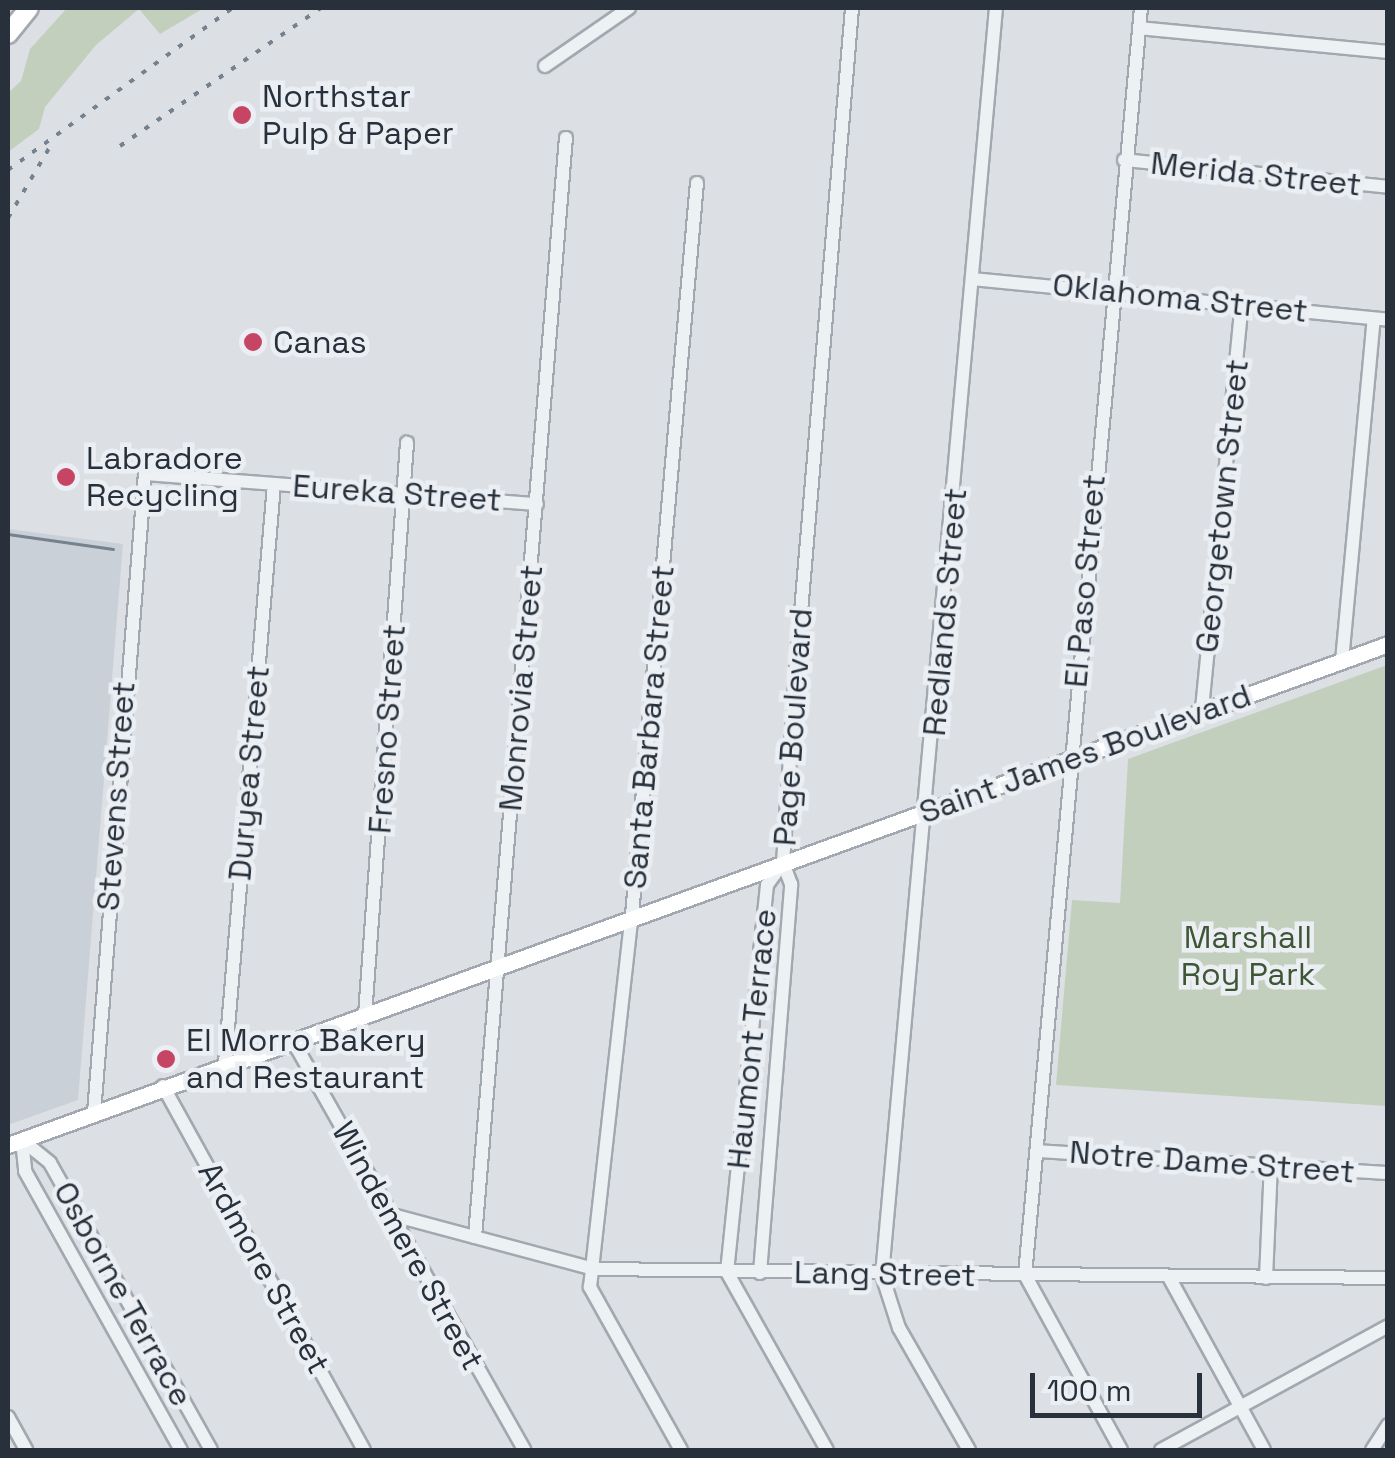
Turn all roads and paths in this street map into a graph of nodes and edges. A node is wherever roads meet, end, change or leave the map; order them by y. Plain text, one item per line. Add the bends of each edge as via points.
1 (29, 8) edge
2 (630, 8) edge
3 (852, 8) edge
4 (996, 8) edge
5 (1141, 8) edge
6 (1139, 28) junction
7 (8, 34) edge
8 (1388, 52) edge
9 (545, 66) dead end
10 (566, 138) dead end
11 (1124, 160) junction
12 (697, 184) dead end
13 (1388, 188) edge
14 (972, 279) junction
15 (1112, 288) junction
16 (1242, 304) junction
17 (1381, 319) edge
18 (407, 443) dead end
19 (142, 480) joint
20 (274, 484) junction
21 (404, 494) junction
22 (537, 504) junction
23 (1388, 644) edge
24 (1342, 660) junction
25 (1202, 709) junction
26 (1071, 760) junction
27 (928, 813) junction
28 (782, 863) junction
29 (632, 916) junction
30 (497, 966) junction
31 (365, 1014) junction
32 (294, 1041) junction
33 (225, 1063) junction
34 (163, 1086) junction
35 (749, 1087) junction
36 (774, 1088) junction
37 (94, 1112) junction
38 (14, 1142) edge
39 (1037, 1151) junction
40 (1271, 1165) junction
41 (1388, 1173) edge
42 (389, 1214) junction
43 (86, 1231) junction
44 (475, 1237) junction
45 (64, 1242) junction
46 (594, 1269) junction
47 (727, 1272) junction
48 (760, 1273) junction
49 (882, 1275) junction
50 (1025, 1275) junction
51 (1169, 1277) junction
52 (1266, 1278) junction
53 (1388, 1278) edge
54 (1388, 1326) edge
55 (154, 1350) junction
56 (131, 1361) junction
57 (171, 1380) junction
58 (148, 1391) junction
59 (1240, 1407) junction
60 (8, 1416) edge
61 (1388, 1424) edge
62 (26, 1450) edge
63 (181, 1450) edge
64 (211, 1450) edge
65 (364, 1450) edge
66 (524, 1450) edge
67 (681, 1450) edge
68 (827, 1450) edge
69 (970, 1450) edge
70 (1121, 1450) edge
71 (1161, 1450) edge
72 (1264, 1450) edge
73 (1372, 1450) edge

1 - 7 highway
2 - 9 street
3 - 28 street, Page Boulevard
4 - 14 street, Redlands Street
5 - 6 street, El Paso Street
6 - 8 street
6 - 11 street, El Paso Street
10 - 22 street, Monrovia Street
11 - 13 street, Merida Street
11 - 15 street, El Paso Street
12 - 29 street, Santa Barbara Street
14 - 15 street, Oklahoma Street
14 - 27 street, Redlands Street
15 - 16 street, Oklahoma Street
15 - 26 street, El Paso Street
16 - 17 street, Oklahoma Street
16 - 25 street, Georgetown Street
17 - 24 street
18 - 21 street, Fresno Street
19 - 20 street, Eureka Street via 158,472
19 - 37 street, Stevens Street
20 - 21 street, Eureka Street
20 - 33 street, Duryea Street
21 - 22 street, Eureka Street
21 - 31 street, Fresno Street
22 - 30 street, Monrovia Street
23 - 24 main road, Saint James Boulevard
24 - 25 main road, Saint James Boulevard
25 - 26 main road, Saint James Boulevard
26 - 27 main road, Saint James Boulevard
26 - 39 street, El Paso Street
27 - 28 main road, Saint James Boulevard
27 - 49 street, Redlands Street
28 - 29 main road, Page Boulevard
28 - 35 street, Haumont Terrace via 767,885
28 - 36 street, Haumont Terrace via 791,884
29 - 30 main road, Page Boulevard
29 - 46 street, Santa Barbara Street
30 - 31 main road, Page Boulevard
30 - 44 street, Monrovia Street
31 - 32 main road, Page Boulevard
32 - 33 main road, Page Boulevard
32 - 42 street, Windemere Street
33 - 34 main road, Page Boulevard
34 - 37 main road, Page Boulevard
34 - 65 street, Ardmore Street
35 - 36 street
35 - 47 street, Haumont Terrace
36 - 48 street, Haumont Terrace
37 - 38 main road, Page Boulevard
38 - 43 street, Osborne Terrace via 50,1163
38 - 45 street, Osborne Terrace
39 - 40 street, Notre Dame Street
39 - 50 street, El Paso Street
40 - 41 street, Notre Dame Street
40 - 52 street
42 - 44 street, Lang Street
42 - 66 street, Windemere Street
43 - 45 street
43 - 55 street, Osborne Terrace
44 - 46 street, Lang Street
45 - 56 street, Osborne Terrace
46 - 47 street, Lang Street
46 - 67 street, Santa Barbara Street via 594,1300
47 - 48 street, Lang Street
47 - 68 street
48 - 49 street, Lang Street
49 - 50 street, Lang Street
49 - 69 street via 899,1328
50 - 51 street, Lang Street
50 - 70 street
51 - 52 street, Lang Street
51 - 59 street
52 - 53 street, Lang Street
54 - 59 street
55 - 56 street
55 - 57 street, Osborne Terrace
56 - 58 street, Osborne Terrace
57 - 58 street
57 - 64 street, Osborne Terrace
58 - 63 street, Osborne Terrace
59 - 71 street
59 - 72 street
60 - 62 street
61 - 73 street

